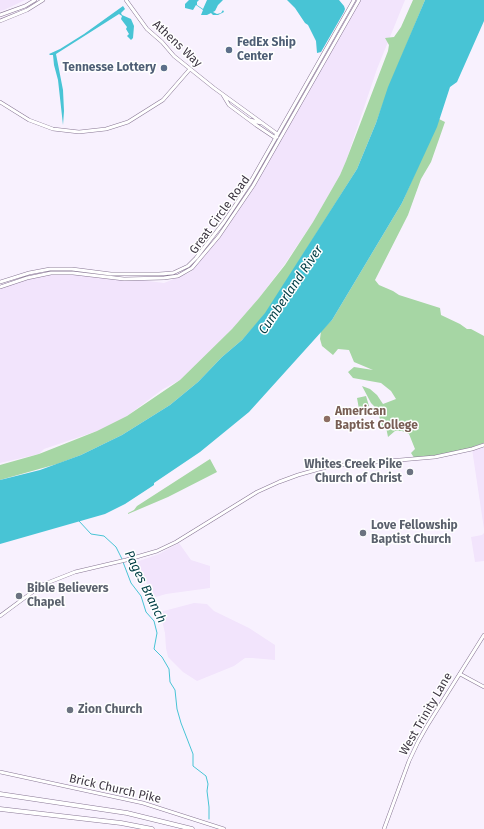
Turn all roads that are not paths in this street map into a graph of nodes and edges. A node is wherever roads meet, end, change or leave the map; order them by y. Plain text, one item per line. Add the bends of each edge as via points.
1 (35, 0) edge
2 (44, 0) edge
3 (126, 0) edge
4 (354, 0) edge
5 (359, 0) edge
6 (0, 15) edge
7 (0, 21) edge
8 (345, 24) junction
9 (333, 37) junction
10 (190, 69) junction
11 (222, 94) junction
12 (0, 102) edge
13 (250, 120) junction
14 (261, 123) junction
15 (276, 136) junction
16 (280, 139) junction
17 (0, 282) edge
18 (0, 286) edge
19 (484, 445) edge
20 (0, 616) edge
21 (484, 635) edge
22 (460, 674) junction
23 (484, 687) edge
24 (0, 772) edge
25 (0, 794) edge
26 (0, 809) edge
27 (152, 829) edge
28 (192, 829) edge
29 (224, 829) edge
30 (384, 829) edge

1 - 6 street
2 - 7 street via 28,10
3 - 10 street, Athens Way via 147,29
4 - 9 street, Great Circle Road
5 - 8 street, Great Circle Road
8 - 9 street
8 - 16 street, Great Circle Road
9 - 15 street, Great Circle Road
10 - 11 street, Athens Way
10 - 12 street via 163,100 128,122 106,129 79,132 53,128 29,120
11 - 13 street, Athens Way via 229,105
11 - 14 street, Athens Way
13 - 14 street
13 - 15 street, Athens Way
14 - 15 street, Athens Way via 276,133
15 - 16 street, Athens Way
15 - 17 street, Great Circle Road via 250,183 224,222 196,258 180,271 166,274 125,274 72,268 50,269
16 - 18 street, Great Circle Road via 227,224 196,265 182,274 164,278 124,279 51,273
19 - 20 street via 435,456 337,466 298,475 257,492 157,551 75,572 42,585
21 - 22 street, West Trinity Lane
22 - 23 street
22 - 30 street, West Trinity Lane via 427,726 412,756
24 - 29 street, Brick Church Pike via 143,803
25 - 28 highway via 126,813
26 - 27 highway

